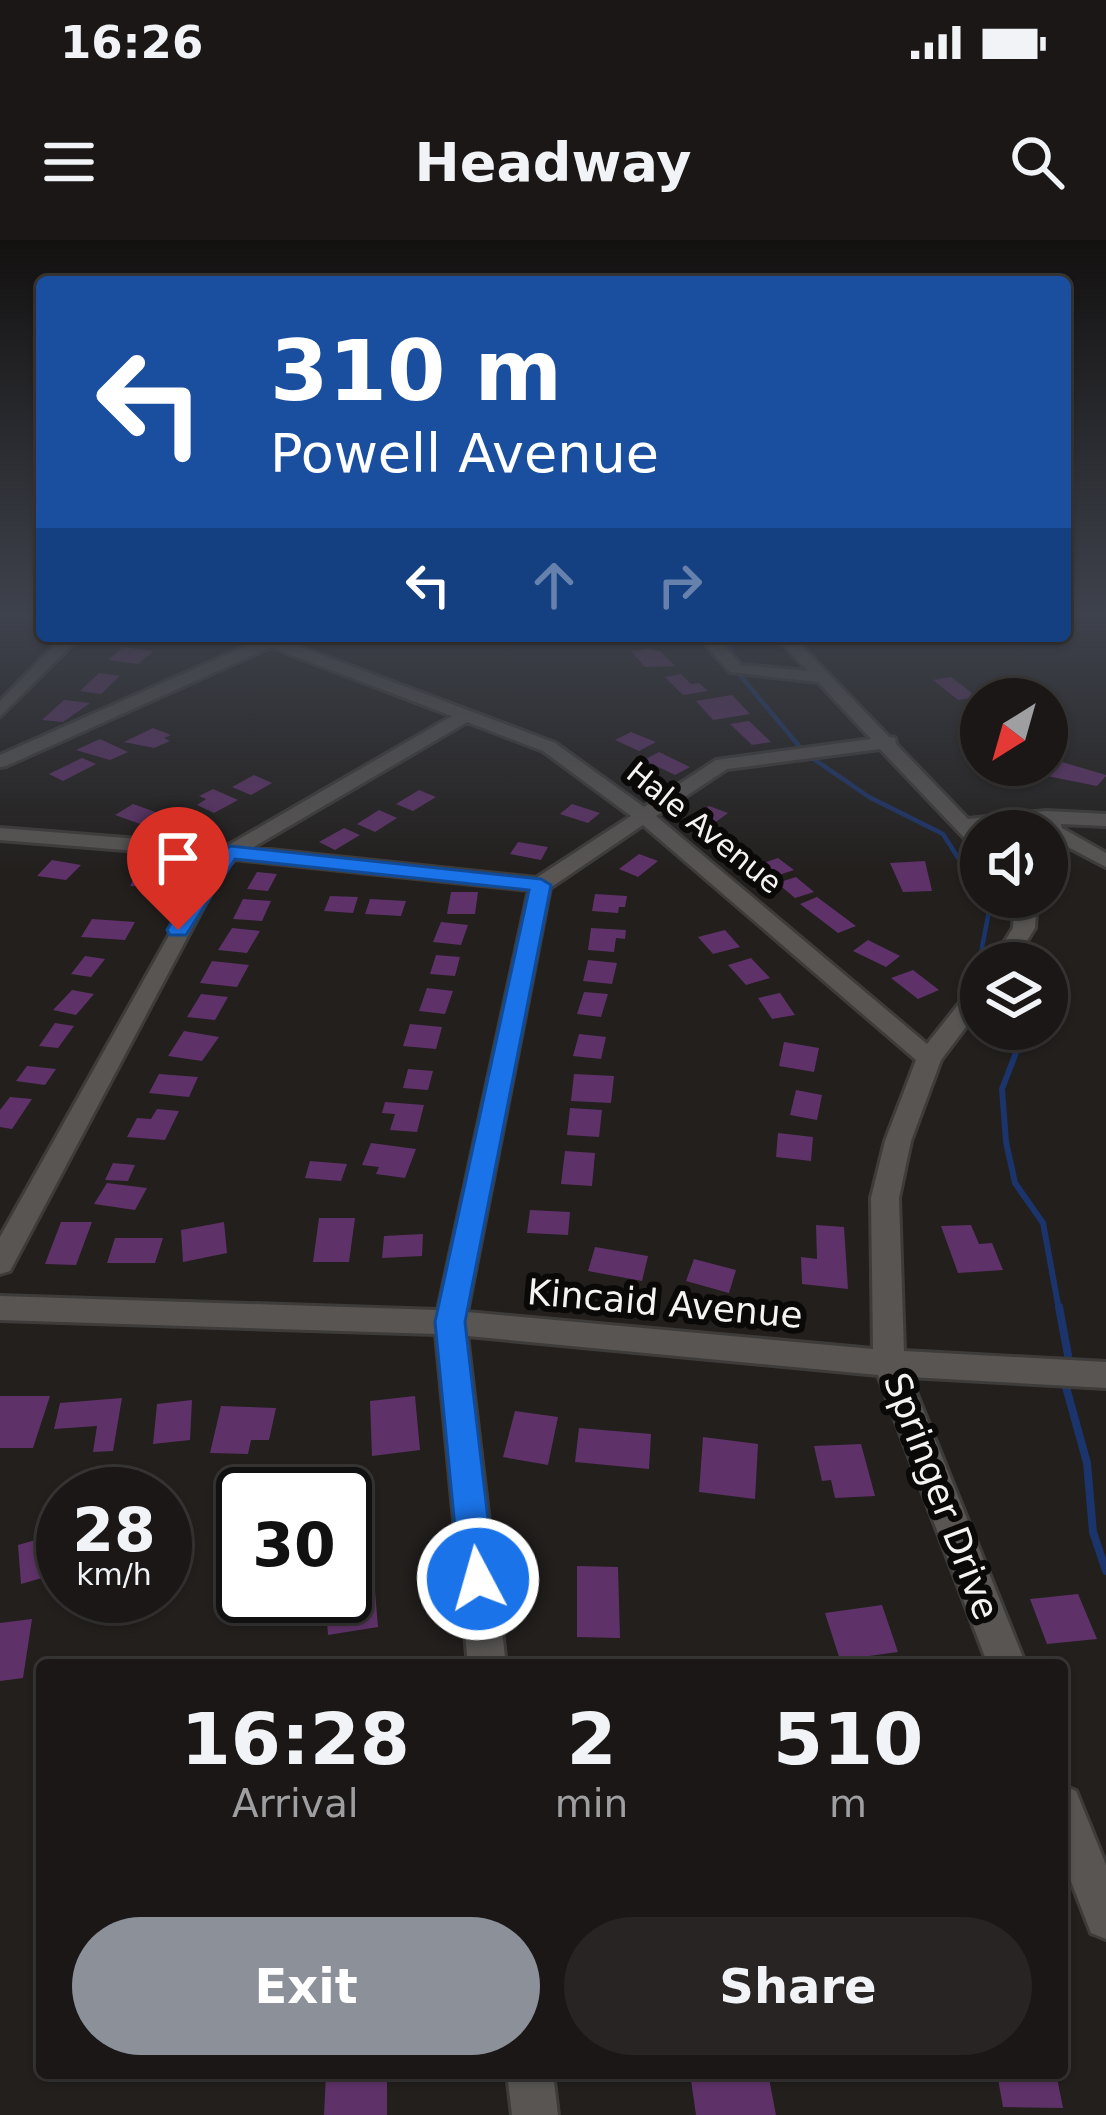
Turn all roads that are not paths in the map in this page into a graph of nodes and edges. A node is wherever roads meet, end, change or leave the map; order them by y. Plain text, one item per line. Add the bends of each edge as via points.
1 (145, 698) edge
2 (426, 698) edge
3 (845, 698) edge
4 (467, 715) junction
5 (889, 742) junction
6 (0, 762) edge
7 (644, 816) junction
8 (1068, 819) edge
9 (1106, 820) edge
10 (960, 821) edge
11 (0, 834) edge
12 (1068, 840) edge
13 (230, 852) junction
14 (1106, 861) edge
15 (541, 885) junction
16 (960, 1018) edge
17 (929, 1058) junction
18 (0, 1263) edge
19 (0, 1308) edge
20 (450, 1322) junction
21 (889, 1363) junction
22 (1106, 1375) edge
23 (486, 1659) edge
24 (1005, 1659) edge
25 (1068, 1820) edge
26 (1106, 1918) edge
27 (531, 2079) edge
28 (535, 2115) edge

1 - 6 street
2 - 4 street, Hale Avenue
3 - 5 street
4 - 7 street, Hale Avenue via 549,747
4 - 13 street
5 - 7 street via 722,764
5 - 10 street
7 - 15 street
7 - 17 street, Hale Avenue
8 - 9 street
11 - 13 street
12 - 14 street
13 - 15 street
13 - 18 street via 178,930
15 - 20 street
16 - 17 street, Springer Drive
17 - 21 street, Springer Drive via 885,1198
19 - 20 street, Kincaid Avenue
20 - 21 street, Kincaid Avenue
20 - 23 street
21 - 22 street, Kincaid Avenue
21 - 24 street, Springer Drive
25 - 26 street
27 - 28 street

